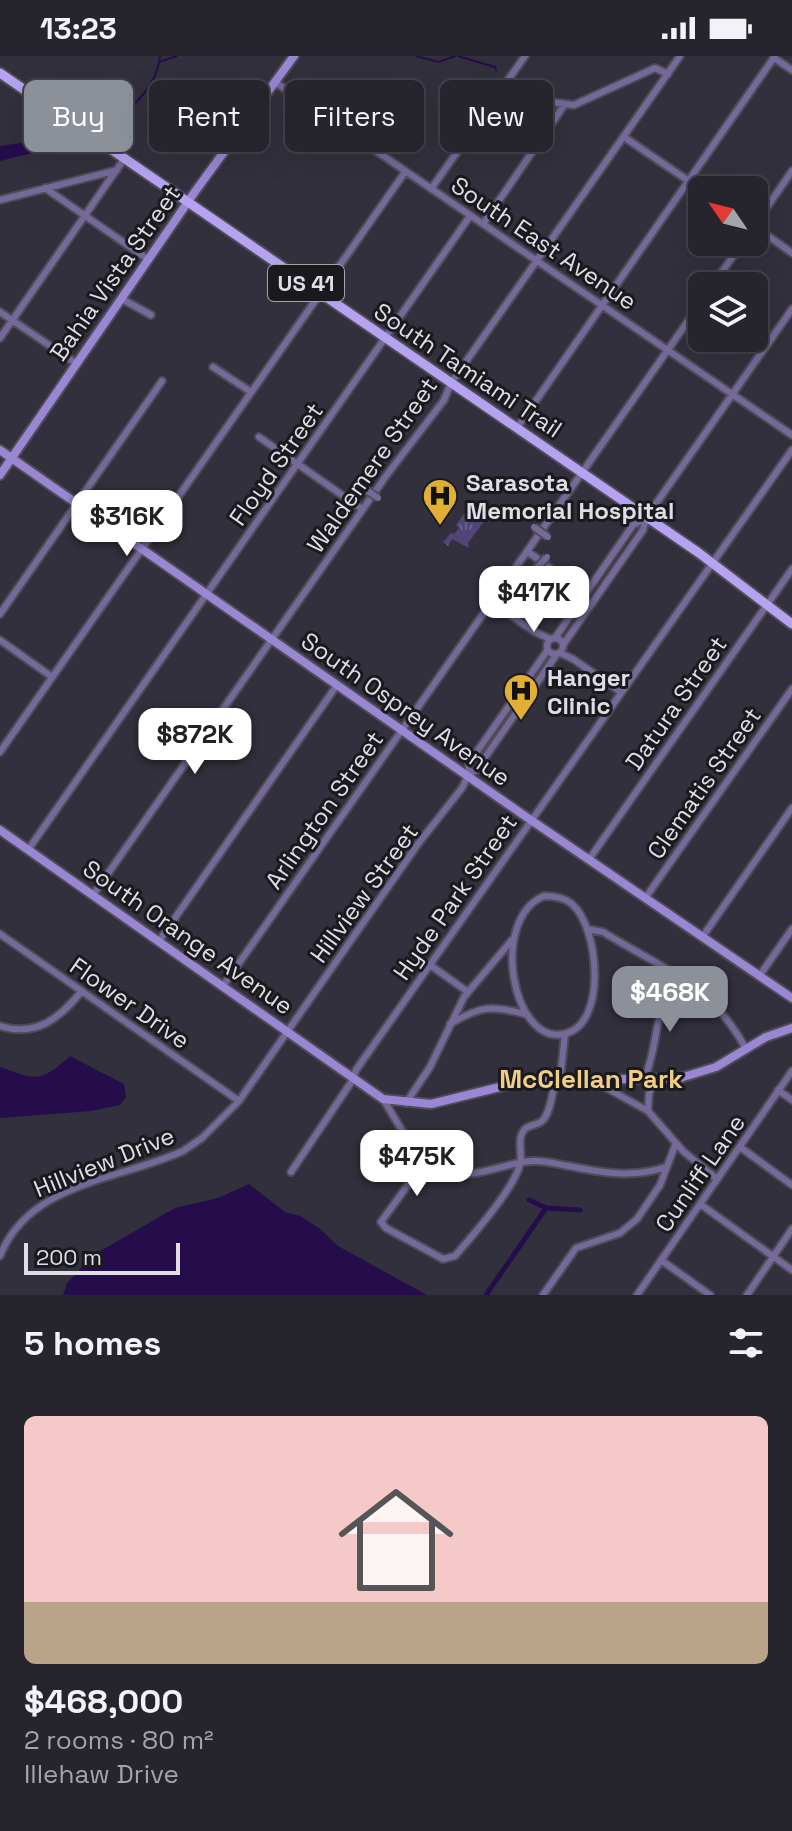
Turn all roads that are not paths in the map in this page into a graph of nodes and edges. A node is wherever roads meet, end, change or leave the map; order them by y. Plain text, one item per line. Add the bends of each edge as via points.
1 (294, 56) edge
2 (525, 56) edge
3 (680, 56) edge
4 (775, 57) edge
5 (792, 70) edge
6 (668, 74) junction
7 (1, 75) edge
8 (508, 80) edge
9 (275, 82) junction
10 (553, 102) edge
11 (565, 104) junction
12 (624, 137) junction
13 (457, 152) edge
14 (124, 159) junction
15 (117, 170) junction
16 (792, 171) edge
17 (405, 172) junction
18 (692, 176) edge
19 (688, 181) joint
20 (45, 188) junction
21 (431, 189) junction
22 (0, 200) edge
23 (188, 202) junction
24 (768, 206) edge
25 (470, 216) junction
26 (84, 217) junction
27 (483, 224) junction
28 (768, 236) edge
29 (792, 253) edge
30 (149, 260) junction
31 (537, 261) junction
32 (319, 292) junction
33 (122, 299) junction
34 (603, 304) junction
35 (792, 309) edge
36 (0, 312) edge
37 (151, 315) dead end
38 (13, 320) junction
39 (688, 321) edge
40 (0, 338) edge
41 (385, 338) junction
42 (668, 349) junction
43 (77, 364) junction
44 (213, 367) dead end
45 (162, 381) dead end
46 (451, 383) junction
47 (251, 392) junction
48 (733, 395) junction
49 (517, 428) junction
50 (792, 435) edge
51 (259, 437) dead end
52 (0, 450) edge
53 (792, 450) edge
54 (11, 458) junction
55 (298, 464) junction
56 (582, 473) junction
57 (0, 475) edge
58 (362, 487) dead end
59 (351, 494) dead end
60 (378, 498) dead end
61 (77, 503) junction
62 (344, 504) dead end
63 (362, 509) junction
64 (646, 518) junction
65 (534, 527) dead end
66 (548, 537) dead end
67 (142, 549) junction
68 (527, 551) junction
69 (547, 557) dead end
70 (712, 563) junction
71 (792, 569) edge
72 (535, 570) dead end
73 (207, 594) junction
74 (491, 602) junction
75 (767, 605) junction
76 (0, 614) edge
77 (792, 624) edge
78 (532, 630) junction
79 (0, 640) edge
80 (272, 640) junction
81 (550, 643) junction
82 (561, 650) junction
83 (52, 677) junction
84 (337, 685) junction
85 (792, 689) edge
86 (621, 692) junction
87 (402, 730) junction
88 (0, 752) edge
89 (468, 776) junction
90 (792, 808) edge
91 (531, 820) junction
92 (0, 830) edge
93 (28, 850) junction
94 (590, 858) junction
95 (93, 895) junction
96 (646, 897) junction
97 (587, 929) junction
98 (792, 929) edge
99 (0, 934) edge
100 (703, 936) junction
101 (513, 940) junction
102 (159, 941) junction
103 (430, 965) junction
104 (760, 975) junction
105 (680, 977) junction
106 (223, 986) junction
107 (81, 992) junction
108 (468, 992) junction
109 (792, 998) edge
110 (526, 1014) junction
111 (450, 1024) junction
112 (0, 1026) edge
113 (792, 1028) edge
114 (288, 1031) junction
115 (565, 1034) junction
116 (746, 1049) junction
117 (792, 1071) edge
118 (354, 1076) junction
119 (558, 1080) junction
120 (592, 1080) junction
121 (644, 1080) junction
122 (654, 1081) junction
123 (778, 1090) junction
124 (383, 1099) junction
125 (792, 1100) edge
126 (239, 1101) junction
127 (406, 1103) junction
128 (648, 1111) junction
129 (676, 1143) junction
130 (740, 1147) junction
131 (426, 1160) junction
132 (521, 1162) junction
133 (666, 1167) junction
134 (291, 1172) dead end
135 (717, 1179) junction
136 (792, 1185) edge
137 (700, 1204) junction
138 (792, 1229) edge
139 (3, 1242) edge
140 (0, 1256) edge
141 (773, 1257) junction
142 (661, 1260) junction
143 (792, 1270) edge
144 (543, 1295) edge
145 (637, 1295) edge
146 (710, 1295) edge
147 (747, 1295) edge

1 - 9 street, Bahia Vista Street
2 - 8 street
3 - 6 street, Waldemere Street
4 - 5 street
4 - 18 street
6 - 11 street via 655,68 575,105
6 - 12 street, Waldemere Street
7 - 14 main road, South Tamiami Trail / US 41
9 - 17 street, South East Avenue
9 - 23 street, Bahia Vista Street
10 - 11 street
11 - 27 street
12 - 19 street
12 - 31 street, Waldemere Street
13 - 21 street
14 - 15 street
14 - 23 main road, South Tamiami Trail / US 41
15 - 20 street
15 - 26 street
16 - 24 street
17 - 21 street, South East Avenue
17 - 32 street
19 - 34 street
20 - 22 street
20 - 26 street
21 - 25 street, South East Avenue
23 - 30 street, Bahia Vista Street
23 - 32 main road, South Tamiami Trail / US 41
25 - 27 street, South East Avenue
25 - 41 street, Floyd Street
26 - 30 street
26 - 38 street
27 - 31 street, South East Avenue
28 - 29 street
30 - 33 street, Bahia Vista Street
31 - 34 street, South East Avenue
31 - 46 street, Waldemere Street
32 - 41 main road, South Tamiami Trail / US 41
32 - 47 street
33 - 37 street
33 - 43 street, Bahia Vista Street
34 - 42 street, South East Avenue
34 - 49 street
35 - 48 street, Hillview Street
36 - 38 street
38 - 40 street
38 - 43 street
39 - 42 street, Arlington Street
41 - 46 main road, South Tamiami Trail / US 41
41 - 55 street, Floyd Street
42 - 48 street, South East Avenue
42 - 56 street, Arlington Street
43 - 54 street, Bahia Vista Street
44 - 47 street
45 - 61 street
46 - 49 main road, South Tamiami Trail / US 41
46 - 63 street, Waldemere Street via 430,420
47 - 67 street
48 - 50 street, South East Avenue
48 - 64 street, Hillview Street
49 - 56 main road, South Tamiami Trail / US 41
51 - 55 street
52 - 54 street, South Osprey Avenue
53 - 70 street, Hyde Park Street
54 - 57 street, Bahia Vista Street
54 - 61 street, South Osprey Avenue
55 - 63 street
55 - 73 street, Floyd Street
56 - 64 main road, South Tamiami Trail / US 41
56 - 68 street, Arlington Street
58 - 60 street, bridge
59 - 62 street, bridge
61 - 67 street, South Osprey Avenue
61 - 76 street
63 - 80 street, Waldemere Street
64 - 70 main road, South Tamiami Trail / US 41
64 - 81 street, Hillview Street via 633,525
64 - 82 street, Hillview Street
65 - 66 street, bridge
67 - 73 street, South Osprey Avenue
67 - 83 street
68 - 74 street, Arlington Street
68 - 78 street via 562,576
69 - 72 street, bridge
70 - 75 main road, South Tamiami Trail / US 41
70 - 86 street, Hyde Park Street
71 - 75 street, Datura Street
73 - 80 street, South Osprey Avenue
73 - 93 street, Floyd Street
74 - 78 street
74 - 87 street, Arlington Street
75 - 77 main road, South Tamiami Trail
75 - 94 street, Datura Street
78 - 81 street
79 - 83 street
80 - 84 street, South Osprey Avenue
80 - 95 street, Waldemere Street
81 - 82 street
81 - 82 street via 560,639
81 - 89 street, Hillview Street via 469,763
82 - 86 street
82 - 89 street, Hillview Street
83 - 88 street
84 - 87 street, South Osprey Avenue
84 - 102 street
85 - 96 street, Clematis Street
86 - 91 street, Hyde Park Street
87 - 89 street, South Osprey Avenue
87 - 106 street, Arlington Street
89 - 91 street, South Osprey Avenue
89 - 114 street, Hillview Street
90 - 100 street
91 - 94 street, South Osprey Avenue
91 - 103 street, Hyde Park Street
92 - 93 street, South Orange Avenue
93 - 95 street, South Orange Avenue
94 - 96 street, South Osprey Avenue
95 - 102 street, South Orange Avenue
96 - 100 street, South Osprey Avenue
97 - 101 street via 569,901 544,896 524,910
97 - 105 street via 603,932
97 - 115 street via 594,962 591,1002 582,1024
98 - 104 street
99 - 107 street, Flower Drive
100 - 104 street, South Osprey Avenue
101 - 108 street
101 - 110 street via 514,975
102 - 106 street, South Orange Avenue
103 - 108 street
103 - 118 street, Hyde Park Street
104 - 109 street, South Osprey Avenue
105 - 116 street via 716,1004
105 - 121 street via 659,1009
106 - 114 street, South Orange Avenue
107 - 112 street via 44,1026
107 - 126 street, Flower Drive
108 - 111 street
110 - 111 street via 488,1007
110 - 115 street via 544,1031
111 - 127 street
113 - 116 street
114 - 118 street, South Orange Avenue
114 - 126 street, Hillview Drive
115 - 119 street
116 - 122 street via 705,1071
117 - 123 street, Cunliff Lane
118 - 124 street, South Orange Avenue
118 - 134 street, Hyde Park Street
119 - 120 street
119 - 127 street via 508,1085 440,1104
119 - 132 street via 547,1114 522,1135
120 - 121 street
120 - 128 street
121 - 122 street
122 - 128 street
123 - 125 street
123 - 130 street, Cunliff Lane
124 - 127 street
124 - 131 street
126 - 139 street, Hillview Drive via 193,1145 52,1198 30,1212
128 - 129 street
129 - 133 street
129 - 135 street
130 - 135 street, Cunliff Lane
130 - 136 street
131 - 132 street via 463,1174
131 - 132 street via 381,1220 386,1228 443,1259 455,1256 480,1226
132 - 133 street via 539,1160 635,1175
133 - 144 street via 653,1198 634,1223 576,1248
135 - 137 street, Cunliff Lane
137 - 141 street
137 - 142 street, Cunliff Lane
138 - 141 street
139 - 140 street, Hillview Drive
141 - 143 street
141 - 147 street
142 - 145 street, Cunliff Lane
142 - 146 street

